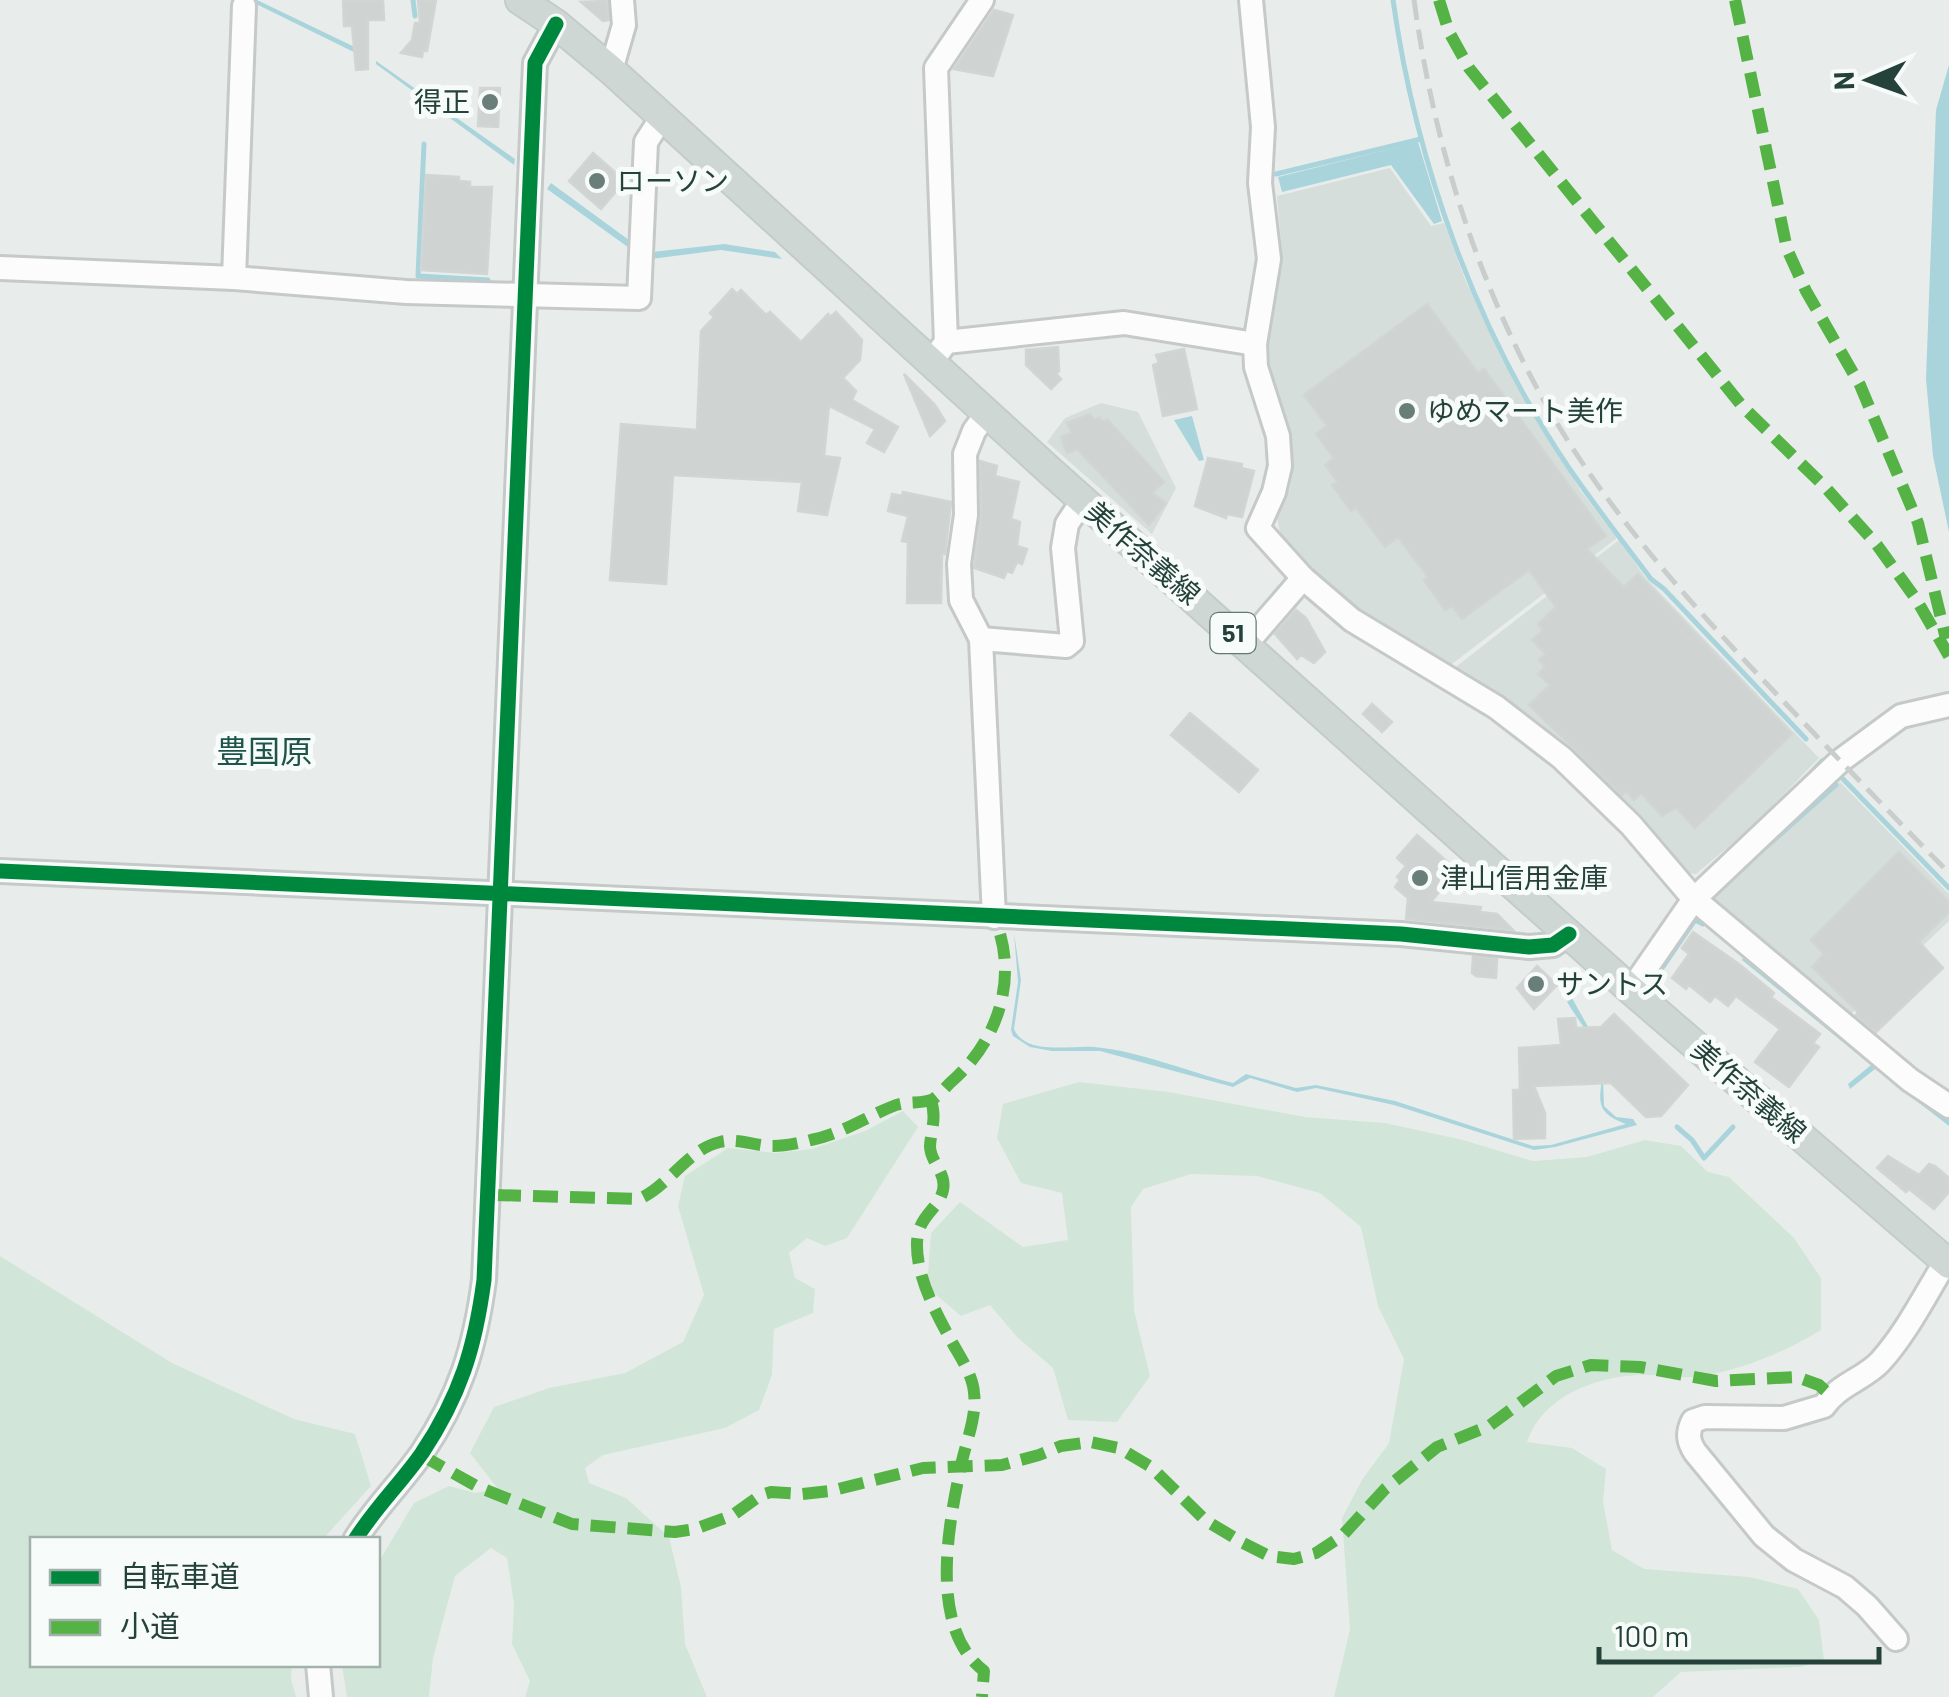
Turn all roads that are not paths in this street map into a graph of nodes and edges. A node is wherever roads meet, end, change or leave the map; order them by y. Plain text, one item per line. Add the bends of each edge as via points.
1 (520, 0) edge
2 (622, 0) edge
3 (982, 0) edge
4 (1251, 0) edge
5 (244, 6) dead end
6 (556, 24) junction
7 (611, 70) junction
8 (662, 117) junction
9 (0, 268) edge
10 (234, 278) junction
11 (526, 295) junction
12 (1255, 344) junction
13 (939, 352) junction
14 (987, 413) junction
15 (1083, 500) junction
16 (1303, 578) junction
17 (981, 639) junction
18 (1246, 644) junction
19 (1949, 705) edge
20 (0, 871) edge
21 (501, 894) junction
22 (1694, 899) junction
23 (994, 917) junction
24 (1569, 934) junction
25 (1631, 990) junction
26 (1949, 1106) edge
27 (1948, 1262) edge
28 (357, 1537) edge
29 (1896, 1639) dead end
30 (318, 1667) edge
31 (321, 1697) edge

1 - 6 main road, 美作奈義線 / 51
2 - 7 street via 624,25
3 - 13 street via 936,68
4 - 12 street via 1269,259
5 - 10 street
6 - 7 main road, 美作奈義線 / 51
6 - 11 street via 535,63
7 - 8 main road, 美作奈義線 / 51
8 - 11 street via 646,142 639,298
8 - 13 main road, 美作奈義線 / 51
9 - 10 street
10 - 11 street
11 - 21 street
12 - 13 street via 1124,323
12 - 16 street via 1280,466 1258,528
13 - 14 main road, 美作奈義線 / 51
14 - 15 main road, 美作奈義線 / 51
14 - 17 street via 965,454 959,564 961,600
15 - 17 street via 1067,524 1063,548 1072,641 1066,646
15 - 18 main road, 美作奈義線 / 51
16 - 18 street
16 - 22 street via 1352,620 1531,732 1599,791
17 - 23 street
18 - 24 main road, 美作奈義線 / 51
19 - 22 street via 1884,726
20 - 21 street
21 - 23 street
21 - 28 street via 476,1338 456,1396
22 - 25 street
22 - 26 street
23 - 24 street via 1402,934 1529,947 1553,945
24 - 25 main road, 美作奈義線 / 51
25 - 27 main road, 美作奈義線 / 51
27 - 29 street via 1877,1365 1824,1406 1784,1418 1706,1417 1688,1430 1696,1452 1764,1536 1845,1587
30 - 31 street

